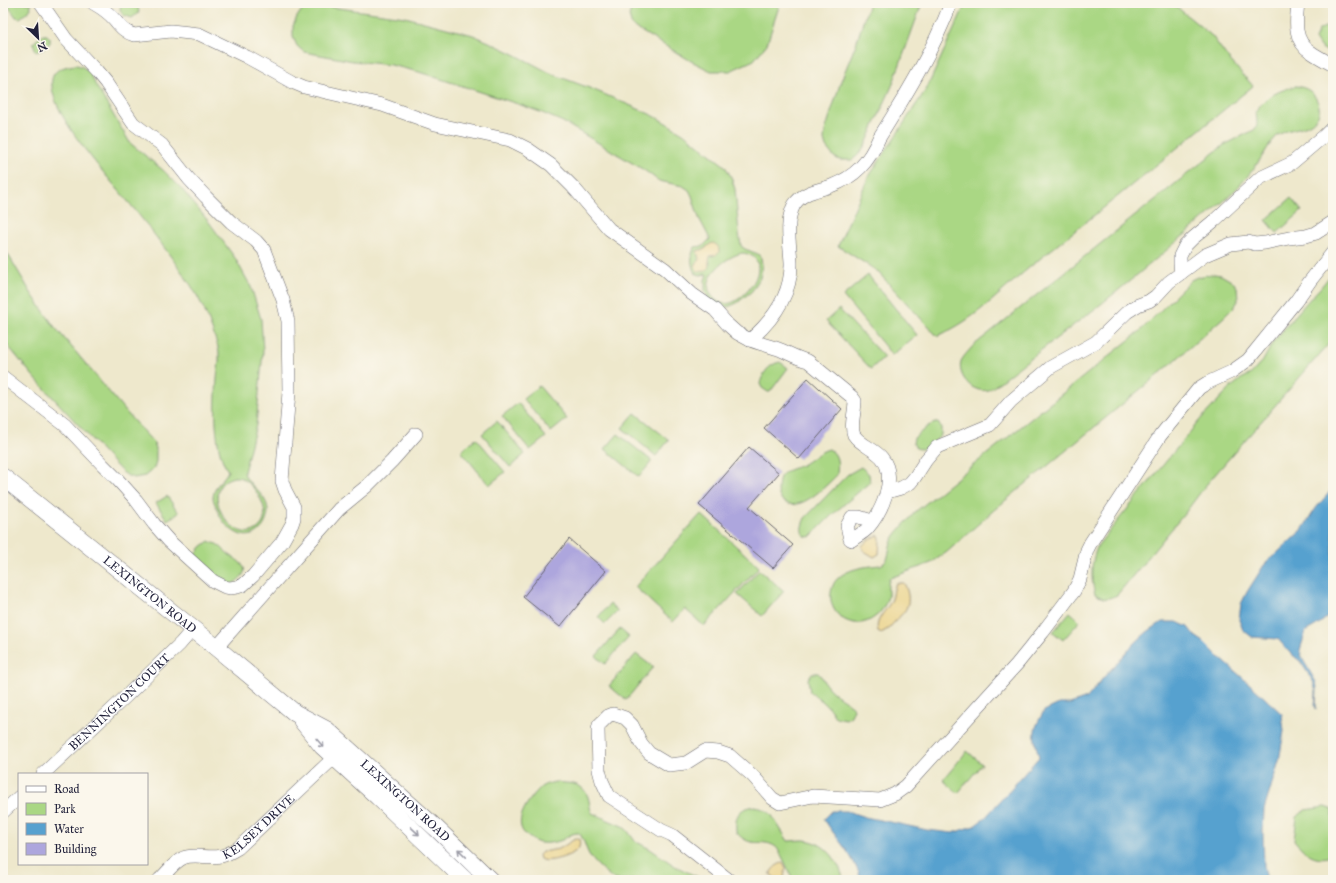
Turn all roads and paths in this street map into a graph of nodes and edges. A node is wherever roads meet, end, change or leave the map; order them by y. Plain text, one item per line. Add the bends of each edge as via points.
1 (41, 3) edge
2 (93, 3) edge
3 (952, 3) edge
4 (1298, 3) edge
5 (1333, 66) edge
6 (1333, 128) edge
7 (1333, 222) edge
8 (1333, 252) edge
9 (1181, 273) junction
10 (750, 340) junction
11 (3, 377) edge
12 (416, 434) dead end
13 (3, 477) edge
14 (887, 492) junction
15 (872, 521) dead end
16 (193, 629) junction
17 (216, 648) junction
18 (340, 752) junction
19 (44, 773) edge
20 (18, 798) edge
21 (3, 812) edge
22 (480, 877) edge
23 (159, 880) edge
24 (465, 880) edge
25 (729, 880) edge

1 - 11 street via 66,40 102,77 133,123 162,145 189,179 230,222 264,250 284,300 288,321 289,392 282,481 294,507 292,524 277,548 244,585 230,588 218,584 169,541 136,500 65,425
2 - 10 street via 128,33 134,35 171,31 199,34 304,87 382,105 435,124 510,140 528,149 551,165 609,229 665,269 692,294 715,310 737,333
3 - 10 street via 935,41 868,159 848,178 802,196 794,205 790,216 790,271 784,296 775,314
4 - 5 street via 1295,23 1299,38 1310,52
6 - 9 street via 1292,163 1260,178 1185,246 1180,256
7 - 9 street via 1306,236 1265,243 1231,244 1205,255
8 - 25 street via 1248,360 1199,388 1171,422 1091,542 1080,580 1074,591 1017,664 906,786 895,794 880,800 813,796 780,803 730,756 705,751 686,763 669,764 649,753 625,718 613,714 599,725 599,770 609,796 672,835
9 - 14 street via 1156,296 1127,312 1096,342 1051,367 1011,401 990,425 937,447 910,483
10 - 14 street via 808,361 852,397 855,401 852,428 854,434 884,460 889,481
12 - 17 street via 367,486 339,509
13 - 16 main road, LEXINGTON ROAD
14 - 15 street
16 - 17 main road, LEXINGTON ROAD
16 - 19 street, BENNINGTON COURT
17 - 18 main road, LEXINGTON ROAD via 295,713 327,730
22 -> 18 main road, LEXINGTON ROAD via 437,829
18 - 23 street, KELSEY DRIVE via 238,848 221,856 184,858
18 -> 24 main road, LEXINGTON ROAD via 389,807
20 - 21 street

